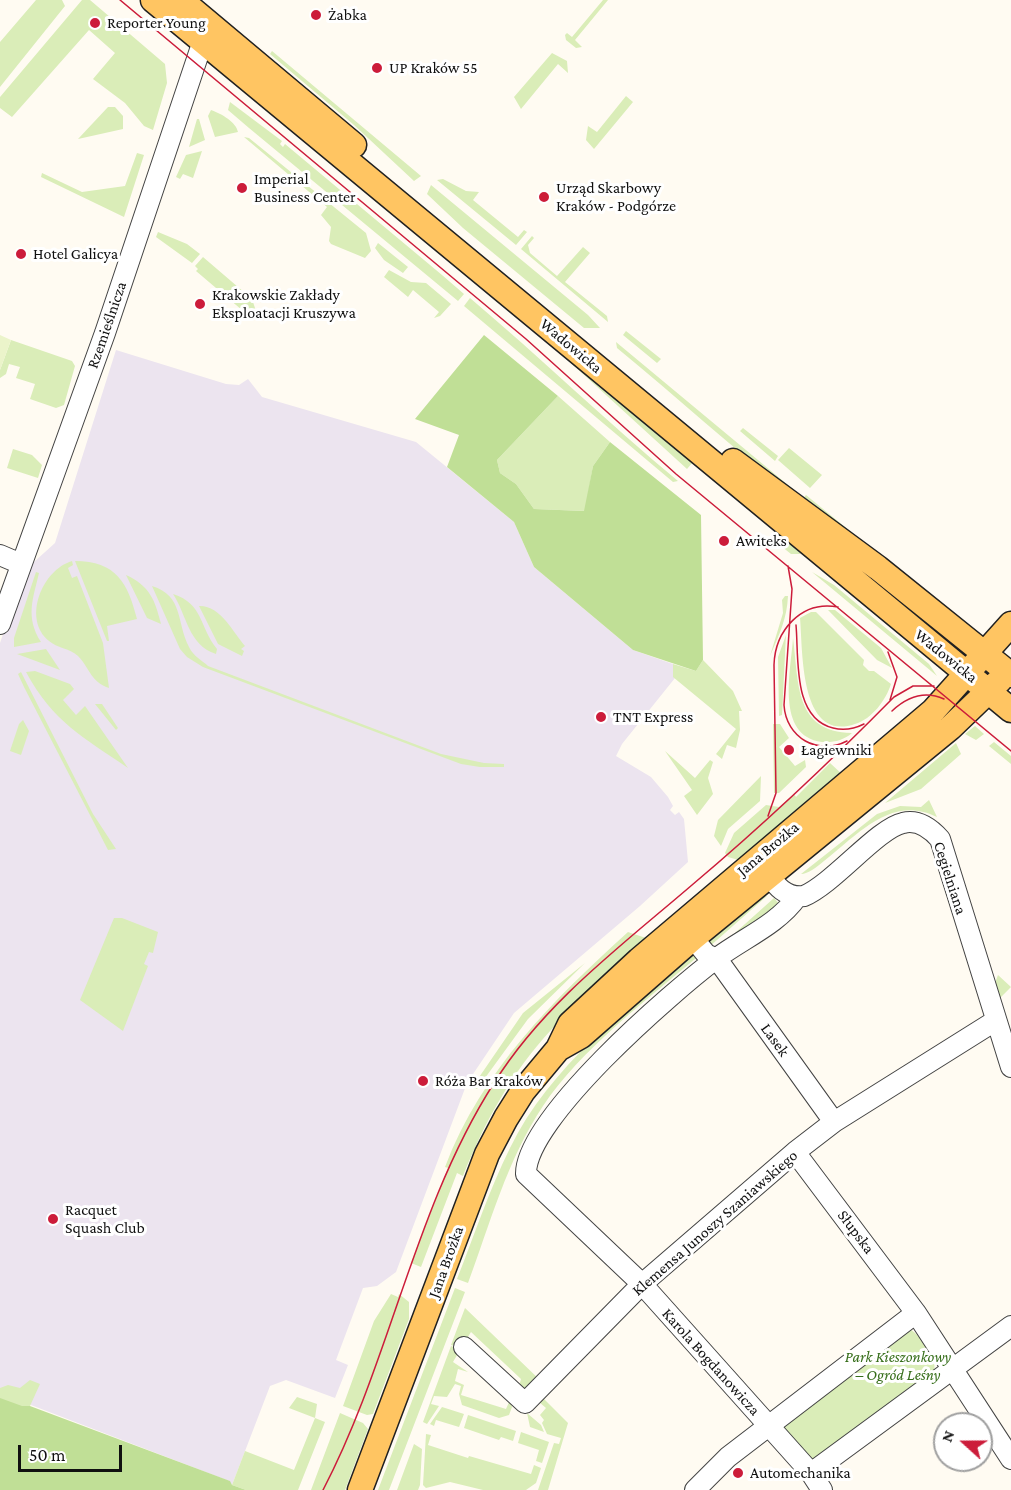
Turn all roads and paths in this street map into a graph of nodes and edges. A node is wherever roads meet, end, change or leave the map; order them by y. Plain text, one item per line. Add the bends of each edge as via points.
1 (153, 0) edge
2 (181, 0) edge
3 (206, 33) junction
4 (0, 555) edge
5 (21, 564) junction
6 (0, 624) edge
7 (1011, 624) edge
8 (985, 654) junction
9 (1010, 671) edge
10 (968, 674) junction
11 (990, 692) junction
12 (1011, 710) edge
13 (762, 868) junction
14 (797, 897) junction
15 (693, 938) junction
16 (717, 958) junction
17 (994, 1021) junction
18 (558, 1049) junction
19 (1011, 1067) edge
20 (834, 1122) junction
21 (795, 1152) junction
22 (642, 1284) junction
23 (916, 1313) junction
24 (1011, 1326) edge
25 (464, 1347) dead end
26 (951, 1370) junction
27 (767, 1425) junction
28 (1011, 1459) edge
29 (812, 1473) junction
30 (360, 1490) edge
31 (695, 1490) edge
32 (822, 1490) edge

1 - 3 main road, Wadowicka
2 - 3 main road, Wadowicka
3 - 5 street, Rzemieślnicza via 105,333
3 - 8 main road, Wadowicka via 414,197 704,437
3 - 10 main road, Wadowicka via 828,561
4 - 5 street
5 - 6 street, Rzemieślnicza
7 - 8 main road, Jana Brożka
8 - 9 main road, Wadowicka
8 - 10 main road, Jana Brożka
9 - 11 main road, Jana Brożka
10 - 11 main road, Wadowicka
10 - 13 main road, Jana Brożka
11 - 12 main road, Wadowicka
11 - 13 main road, Jana Brożka via 950,728
13 - 14 street via 784,892
13 - 15 main road, Jana Brożka
13 - 18 main road, Jana Brożka via 599,996 570,1024
14 - 16 street via 787,911
14 - 17 street, Cegielniana via 809,894 902,823 912,822 932,830 940,839
15 - 16 street via 706,954
15 - 18 main road, Jana Brożka via 581,1036
16 - 20 street, Lasek
16 - 22 street, Karola Bogdanowicza via 571,1092 550,1117 525,1162 526,1174
17 - 19 street, Cegielniana
17 - 20 street, Klemensa Junoszy Szaniawskiego
18 - 30 main road, Jana Brożka via 523,1091 487,1154
20 - 21 street, Klemensa Junoszy Szaniawskiego
21 - 22 street, Klemensa Junoszy Szaniawskiego
21 - 23 street, Słupska
22 - 25 street, Klemensa Junoszy Szaniawskiego via 525,1404
22 - 27 street, Karola Bogdanowicza
23 - 26 street, Słupska
23 - 27 street
24 - 26 street
26 - 28 street, Słupska
26 - 29 street
27 - 29 street, Karola Bogdanowicza
27 - 31 street
29 - 32 street, Karola Bogdanowicza

